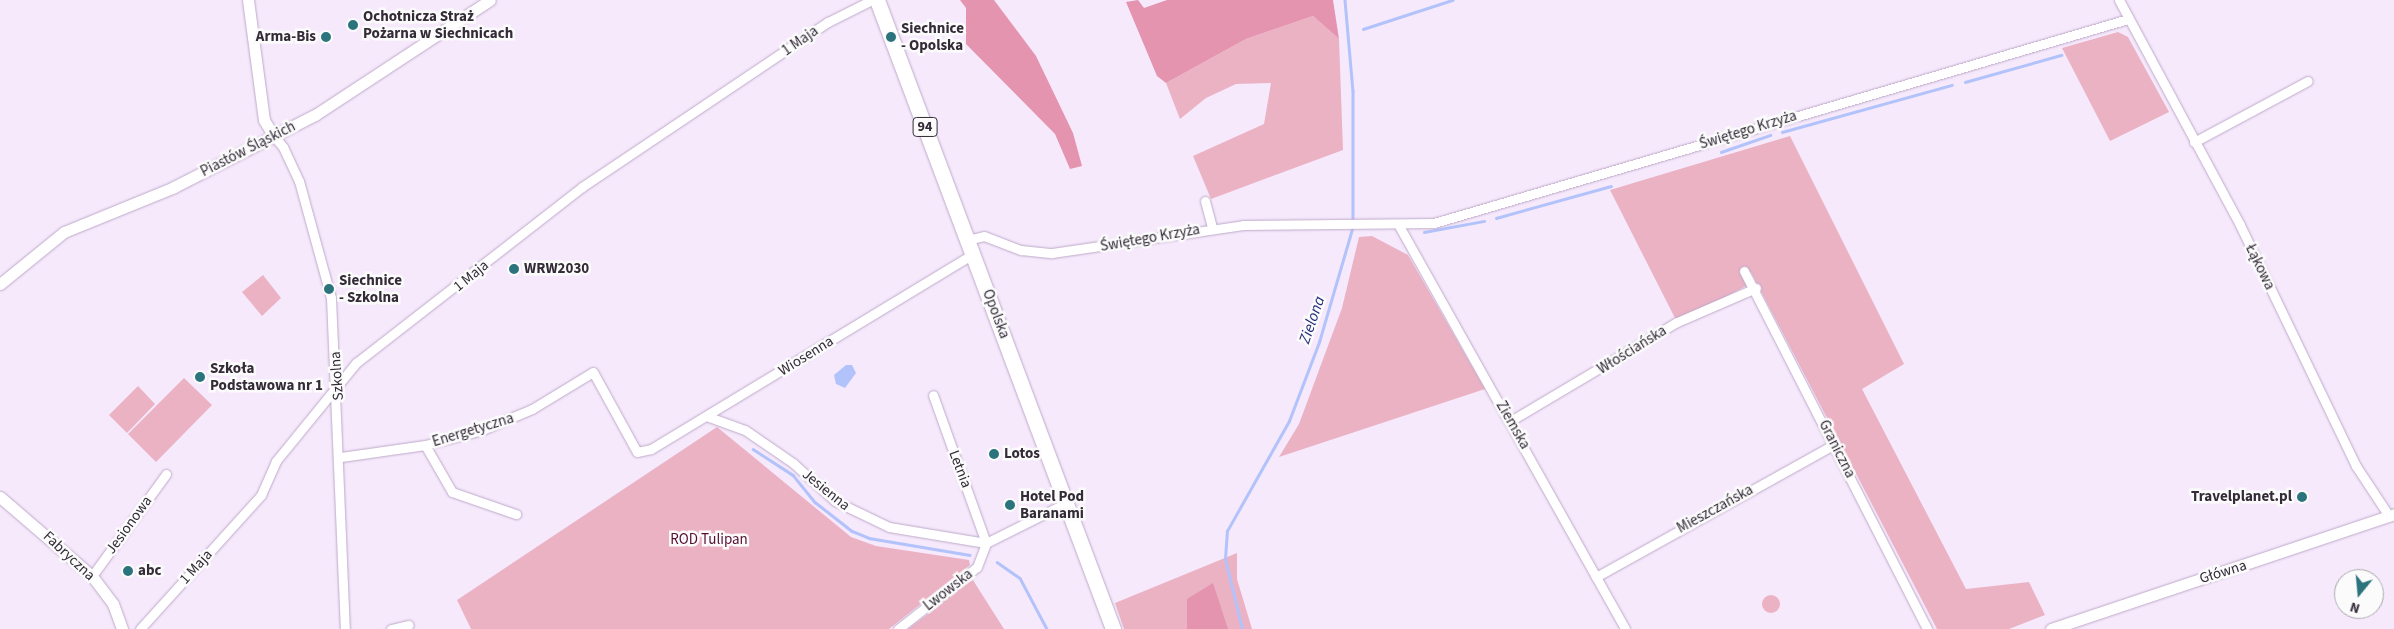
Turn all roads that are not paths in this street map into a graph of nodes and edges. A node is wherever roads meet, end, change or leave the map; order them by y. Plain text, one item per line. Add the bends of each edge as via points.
1 (248, 0) edge
2 (490, 0) edge
3 (872, 0) edge
4 (877, 0) edge
5 (2119, 0) edge
6 (2128, 19) junction
7 (2308, 81) dead end
8 (273, 135) junction
9 (2194, 142) junction
10 (1205, 202) dead end
11 (1398, 224) junction
12 (1212, 228) junction
13 (967, 240) junction
14 (973, 254) junction
15 (1744, 271) dead end
16 (0, 284) edge
17 (1756, 288) junction
18 (338, 386) junction
19 (933, 395) dead end
20 (708, 417) junction
21 (1512, 420) junction
22 (1835, 444) junction
23 (425, 445) junction
24 (637, 452) joint
25 (341, 457) junction
26 (166, 474) dead end
27 (0, 497) edge
28 (1066, 503) junction
29 (516, 514) dead end
30 (2392, 515) edge
31 (986, 543) junction
32 (92, 576) junction
33 (1596, 577) junction
34 (409, 625) dead end
35 (122, 629) edge
36 (140, 629) edge
37 (346, 629) edge
38 (391, 629) edge
39 (898, 629) edge
40 (1113, 629) edge
41 (1625, 629) edge
42 (1927, 629) edge
43 (2051, 629) edge

1 - 8 street via 264,120
2 - 8 street, Piastów Śląskich via 347,95
3 - 18 street, 1 Maja via 828,22 582,187 356,363
4 - 13 main road, Opolska / 94
5 - 6 street, Łąkowa
6 - 9 street, Łąkowa
6 - 11 street, Świętego Krzyża via 1526,199 1434,223
7 - 9 street
8 - 16 street, Piastów Śląskich via 174,187 64,232
8 - 18 street, Szkolna via 283,147 299,181 320,246 331,298
9 - 30 street, Łąkowa via 2240,225 2356,466
10 - 12 street
11 - 12 street, Świętego Krzyża
11 - 21 street, Ziemska
12 - 13 street, Świętego Krzyża via 1052,253 1021,250 984,236
13 - 14 main road, Opolska / 94
14 - 20 street, Wiosenna
14 - 28 main road, Opolska / 94
15 - 17 street, Graniczna
17 - 21 street, Włościańska via 1678,322
17 - 22 street, Graniczna
18 - 25 street, Szkolna
18 - 36 street, 1 Maja via 276,461 261,495
19 - 31 street, Letnia
20 - 24 street, Wiosenna via 651,449
20 - 31 street, Jesienna via 744,430 793,464 835,500 869,520
21 - 33 street, Ziemska
22 - 33 street, Mieszczańska
22 - 42 street, Graniczna
23 - 24 street, Energetyczna via 520,415 593,372
23 - 25 street, Energetyczna
23 - 29 street via 452,492
25 - 37 street, Szkolna
26 - 32 street, Jesionowa
27 - 32 street, Fabryczna
28 - 31 street
28 - 40 main road, Opolska / 94
30 - 43 street, Główna
31 - 39 street, Lwowska via 977,567
32 - 35 street, Fabryczna via 112,604
33 - 41 street, Ziemska
34 - 38 street

